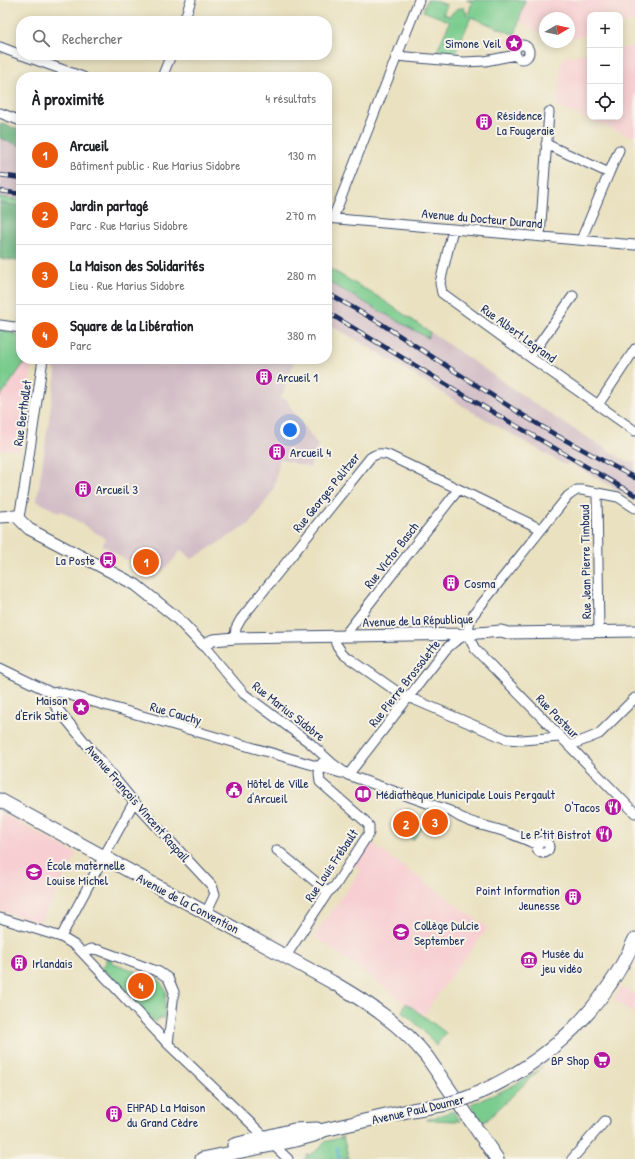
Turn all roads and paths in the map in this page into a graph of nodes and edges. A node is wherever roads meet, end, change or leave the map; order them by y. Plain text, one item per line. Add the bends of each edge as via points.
1 (191, 0) edge
2 (418, 0) edge
3 (186, 16) edge
4 (0, 47) edge
5 (16, 53) edge
6 (516, 55) dead end
7 (396, 56) junction
8 (35, 60) edge
9 (169, 60) edge
10 (69, 72) edge
11 (164, 72) edge
12 (549, 112) dead end
13 (0, 113) edge
14 (16, 119) edge
15 (546, 144) junction
16 (619, 150) dead end
17 (609, 173) junction
18 (332, 213) edge
19 (332, 218) edge
20 (453, 229) junction
21 (540, 236) junction
22 (581, 240) junction
23 (635, 245) edge
24 (573, 296) dead end
25 (0, 325) edge
26 (16, 327) edge
27 (635, 349) edge
28 (530, 357) junction
29 (42, 364) edge
30 (598, 405) junction
31 (635, 431) edge
32 (458, 490) junction
33 (597, 493) junction
34 (635, 508) edge
35 (0, 517) edge
36 (19, 517) junction
37 (541, 529) junction
38 (635, 631) edge
39 (599, 632) junction
40 (468, 634) junction
41 (340, 636) junction
42 (235, 638) junction
43 (203, 645) junction
44 (0, 668) edge
45 (52, 693) junction
46 (409, 697) junction
47 (635, 698) edge
48 (560, 737) junction
49 (569, 746) junction
50 (323, 755) junction
51 (320, 768) junction
52 (348, 775) junction
53 (0, 800) edge
54 (134, 802) junction
55 (635, 813) edge
56 (538, 845) dead end
57 (277, 850) dead end
58 (104, 857) junction
59 (328, 892) junction
60 (206, 913) junction
61 (0, 918) edge
62 (60, 937) junction
63 (635, 939) edge
64 (83, 953) junction
65 (286, 956) junction
66 (168, 1044) junction
67 (605, 1121) dead end
68 (269, 1141) junction
69 (194, 1159) edge
70 (202, 1159) edge
71 (288, 1159) edge
72 (497, 1159) edge
73 (572, 1159) edge

1 - 3 street
2 - 7 street
4 - 5 street
6 - 7 street via 464,62
7 - 18 street
8 - 10 street
9 - 11 street
12 - 15 street
13 - 14 street
15 - 17 street
15 - 21 street
16 - 17 street
17 - 22 street
19 - 20 street, Avenue du Docteur Durand
20 - 21 street, Avenue du Docteur Durand
20 - 28 street, Rue Albert Legrand via 440,283 442,293
21 - 22 street, Avenue du Docteur Durand
22 - 23 street, Avenue du Docteur Durand
24 - 28 street
25 - 26 street
27 - 30 street
28 - 30 street, Rue Albert Legrand
29 - 36 street, Rue Berthollet
30 - 31 street, Rue Albert Legrand
32 - 37 street, Rue Georges Politzer
32 - 41 street, Rue Victor Basch
32 - 42 street, Rue Georges Politzer via 388,456 374,455 241,619 236,628
33 - 34 street via 621,498
33 - 37 street via 577,490 568,496
33 - 39 street, Rue Jean Pierre Timbaud
35 - 36 street
36 - 43 street, Rue Marius Sidobre via 29,529 136,585 177,618
37 - 40 street via 473,615
38 - 39 street, Avenue de la République
39 - 40 street, Avenue de la République via 501,631
40 - 41 street, Avenue de la République
40 - 46 street, Rue Pierre Brossolette via 446,649
40 - 48 street, Rue Pasteur via 475,649
41 - 42 street, Avenue de la République
41 - 46 street via 336,644 343,654 399,693
42 - 43 street, Avenue de la République via 213,640
43 - 50 street, Rue Marius Sidobre via 244,694
44 - 45 street, Rue Cauchy
45 - 51 street, Rue Cauchy via 59,692
45 - 54 street, Avenue François Vincent Raspail via 53,703
46 - 48 street via 506,739
46 - 52 street, Rue Pierre Brossolette
47 - 49 street via 599,734
48 - 49 street, Rue Pasteur
49 - 55 street, Rue Pasteur
50 - 51 street, Rue Louis Frébault
50 - 52 street, Rue Marius Sidobre
51 - 52 street, Rue Cauchy
51 - 59 street, Rue Louis Frébault via 318,779 321,785 365,821 369,830 367,838 335,886
52 - 56 street, Rue Marius Sidobre via 450,811 461,819 497,829
53 - 58 main road, Avenue de la Convention
54 - 58 street
54 - 60 street, Avenue François Vincent Raspail via 212,886 215,894
57 - 59 street
58 - 60 main road, Avenue de la Convention
58 - 62 street
59 - 65 street, Rue Louis Frébault
60 - 65 main road, Avenue de la Convention
61 - 62 street
62 - 64 street
63 - 68 main road, Avenue Paul Doumer, bridge via 608,986 584,1018 550,1051 519,1072 467,1098 447,1104 324,1130 301,1129
64 - 66 street
64 - 66 street via 92,949 99,950 159,972 168,978 174,992
65 - 72 main road, Avenue de la Convention via 374,1008 415,1043
66 - 68 street
67 - 73 street
68 - 69 main road via 214,1150
68 - 70 main road
68 - 71 street

